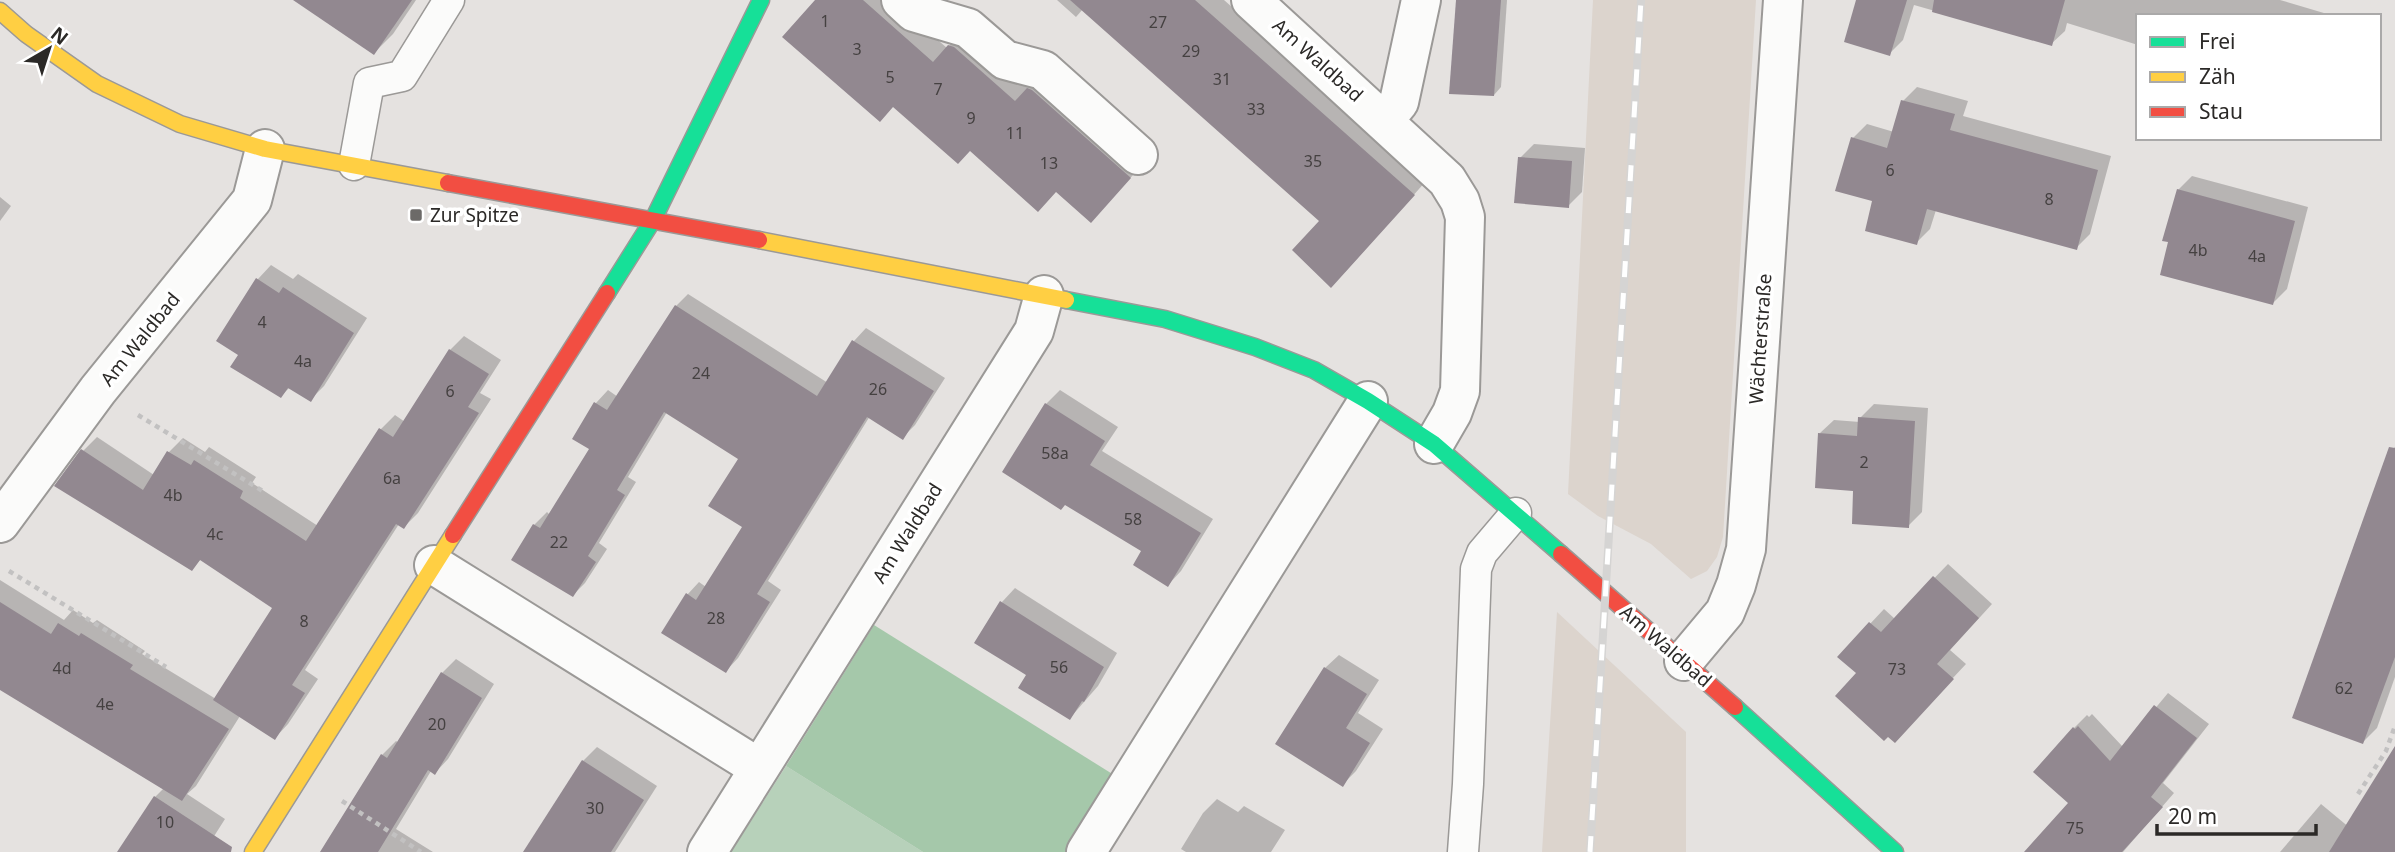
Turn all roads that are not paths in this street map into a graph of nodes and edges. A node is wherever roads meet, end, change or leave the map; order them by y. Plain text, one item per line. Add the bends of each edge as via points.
1 (449, 0) edge
2 (761, 0) edge
3 (901, 0) edge
4 (1251, 0) edge
5 (1421, 0) edge
6 (1783, 0) edge
7 (0, 11) edge
8 (1384, 120) junction
9 (265, 149) junction
10 (1138, 155) dead end
11 (354, 164) junction
12 (653, 220) junction
13 (1044, 295) junction
14 (1368, 401) junction
15 (1434, 444) junction
16 (1516, 513) junction
17 (0, 523) edge
18 (434, 565) junction
19 (1684, 661) junction
20 (760, 768) junction
21 (253, 852) edge
22 (707, 852) edge
23 (1086, 852) edge
24 (1463, 852) edge
25 (1895, 852) edge

1 - 11 lane via 402,76 369,83
2 - 12 street
3 - 10 street via 914,12 968,28 1005,60 1043,70
4 - 8 street, Am Waldbad
5 - 8 street via 1399,102
6 - 19 street, Wächterstraße via 1746,550 1725,612
7 - 9 street, Am Waldbad via 97,84 180,124
8 - 15 street, Am Waldbad via 1447,180 1465,217 1460,391
9 - 11 street, Am Waldbad
9 - 17 street, Am Waldbad via 252,200 98,390
11 - 12 street, Am Waldbad
12 - 13 street, Am Waldbad
12 - 18 street
13 - 14 street, Am Waldbad via 1165,319 1255,346 1314,370
13 - 20 street, Am Waldbad via 1034,331
14 - 15 street, Am Waldbad
14 - 23 street
15 - 16 street, Am Waldbad
16 - 19 street, Am Waldbad
16 - 24 lane via 1482,553 1476,569
18 - 20 street
18 - 21 street
19 - 25 street, Am Waldbad
20 - 22 street, Am Waldbad

